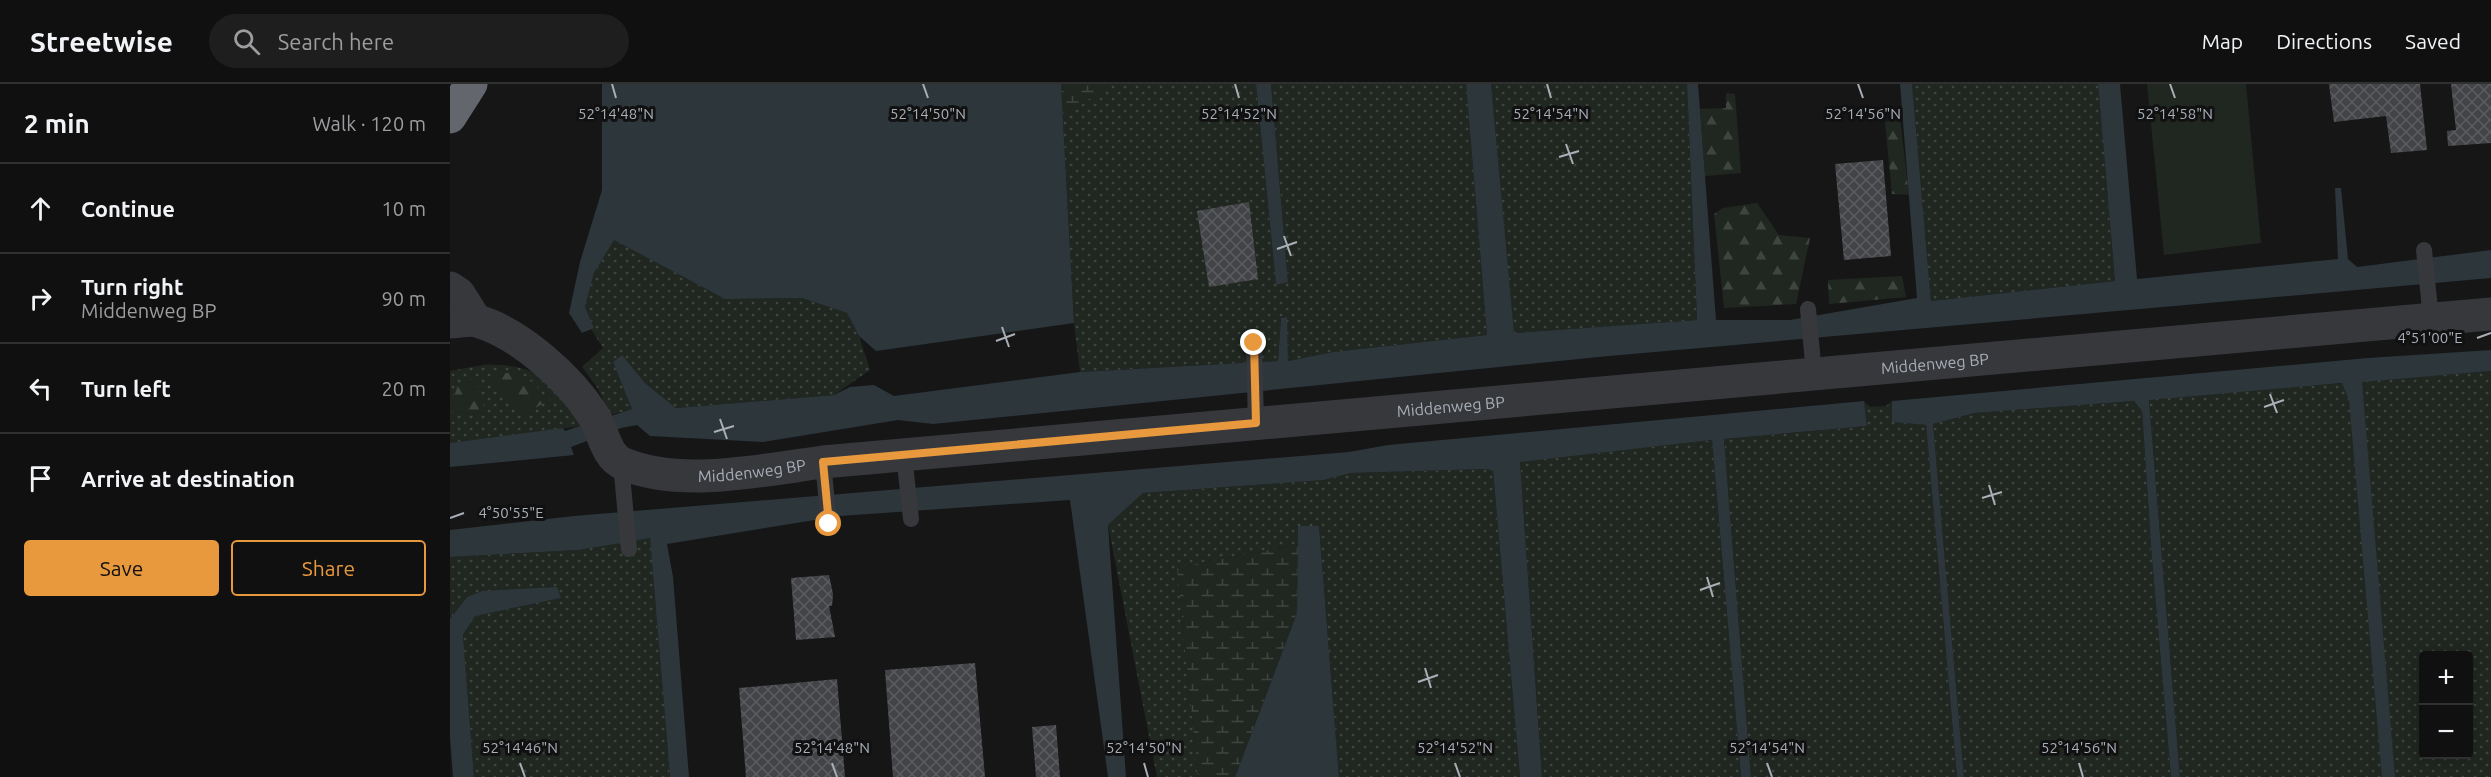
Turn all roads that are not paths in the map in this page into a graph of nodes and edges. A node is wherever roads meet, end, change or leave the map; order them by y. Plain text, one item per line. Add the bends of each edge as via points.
1 (471, 84) edge
2 (450, 117) edge
3 (2424, 250) dead end
4 (450, 288) edge
5 (2429, 304) junction
6 (1808, 309) dead end
7 (2491, 314) edge
8 (463, 321) edge
9 (1255, 348) dead end
10 (1812, 360) junction
11 (1256, 411) junction
12 (614, 455) junction
13 (905, 467) junction
14 (824, 475) junction
15 (911, 519) dead end
16 (829, 524) dead end
17 (629, 549) dead end

1 - 2 highway
3 - 5 lane
4 - 8 street via 459,294
5 - 7 street, Middenweg BP
5 - 10 street, Middenweg BP
6 - 10 lane
8 - 12 street via 510,337 563,376 594,416
9 - 11 lane
10 - 11 street, Middenweg BP
11 - 13 street, Middenweg BP
12 - 14 street, Middenweg BP via 661,474
12 - 17 lane
13 - 14 street, Middenweg BP
13 - 15 lane
14 - 16 lane

